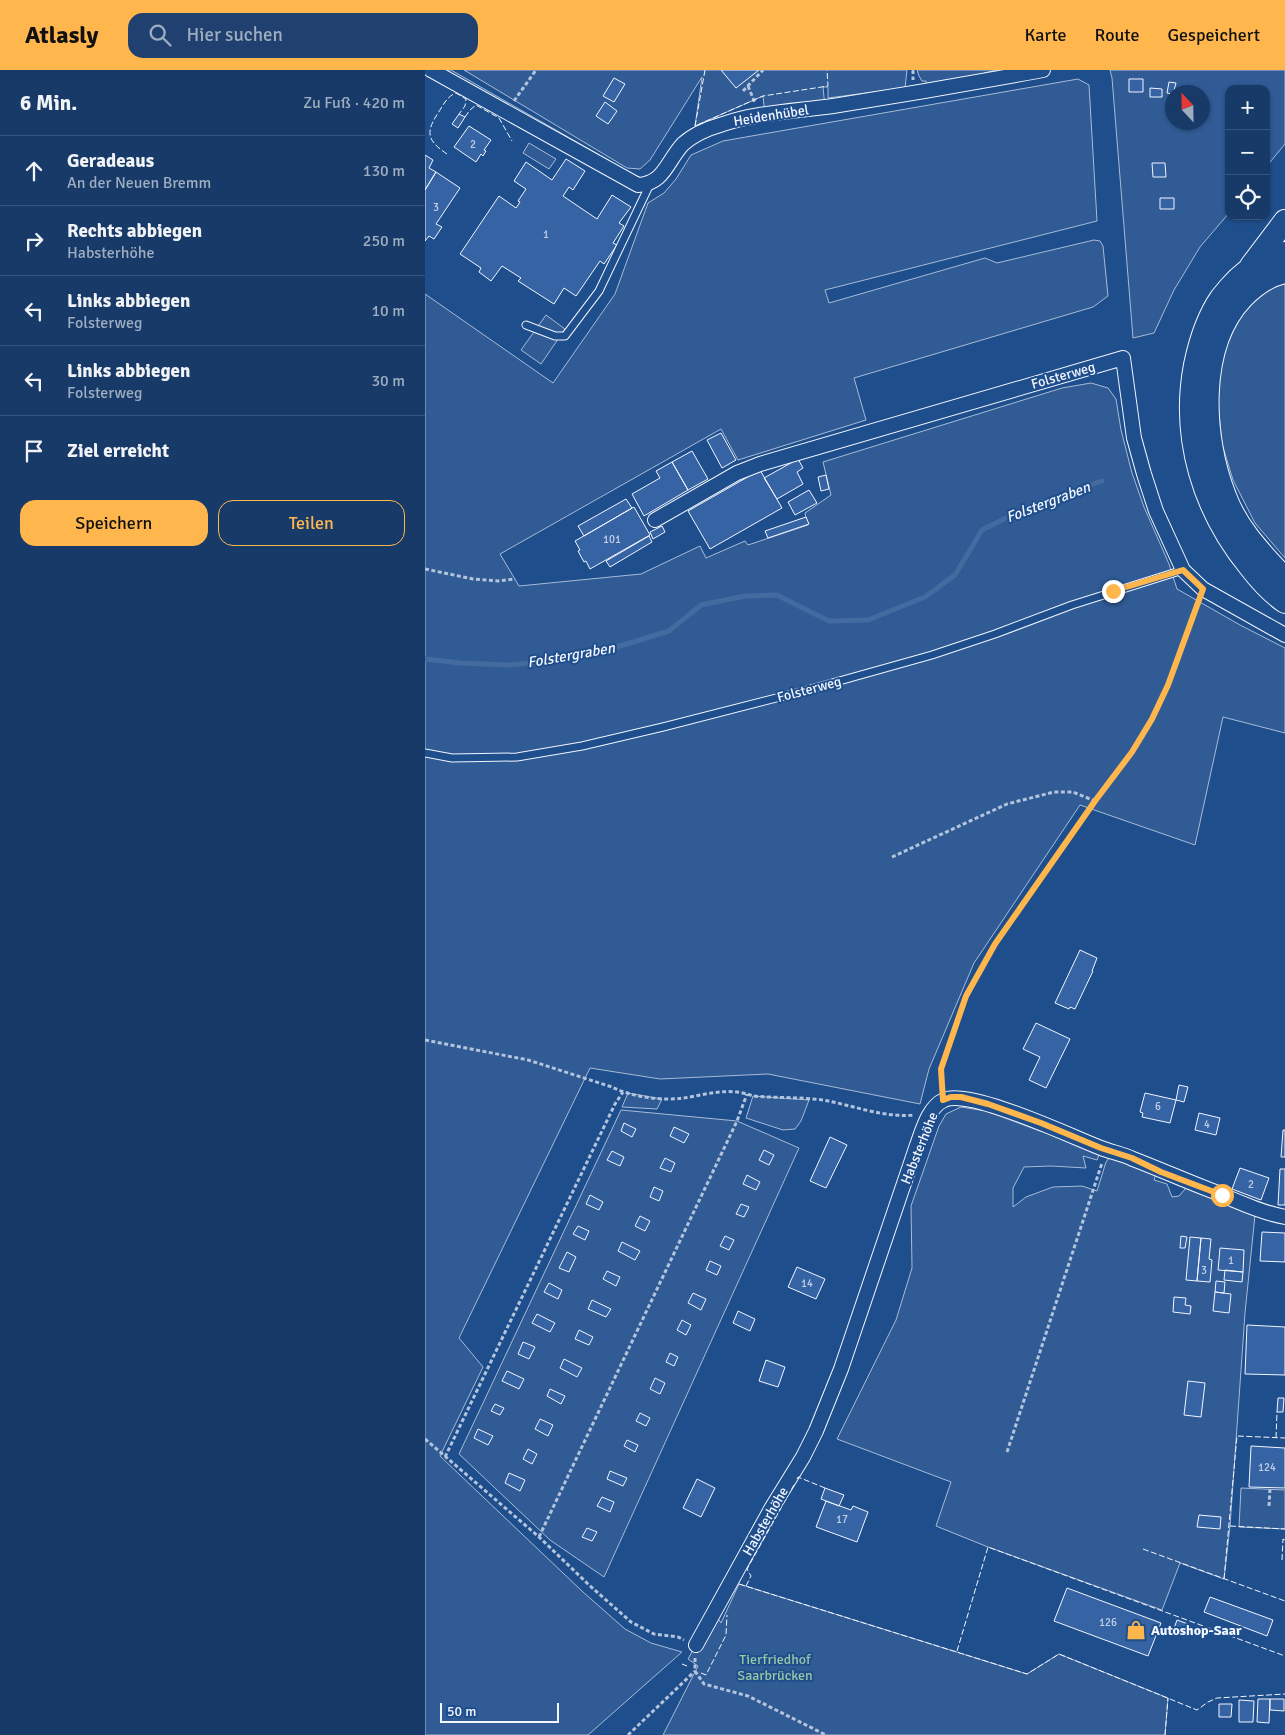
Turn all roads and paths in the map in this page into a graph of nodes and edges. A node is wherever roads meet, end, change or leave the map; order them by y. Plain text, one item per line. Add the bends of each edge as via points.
1 (431, 70) edge
2 (536, 70) edge
3 (763, 70) edge
4 (1043, 70) edge
5 (743, 91) dead end
6 (507, 112) junction
7 (650, 184) junction
8 (1285, 221) edge
9 (1285, 254) edge
10 (1247, 271) junction
11 (1285, 272) edge
12 (526, 325) dead end
13 (655, 520) dead end
14 (425, 569) edge
15 (1183, 570) junction
16 (515, 579) dead end
17 (1285, 579) edge
18 (1203, 589) junction
19 (1285, 602) edge
20 (1285, 635) edge
21 (425, 753) edge
22 (1095, 801) junction
23 (892, 858) dead end
24 (425, 1040) edge
25 (623, 1092) junction
26 (747, 1094) junction
27 (943, 1100) junction
28 (930, 1114) junction
29 (1106, 1150) junction
30 (1285, 1216) edge
31 (425, 1440) edge
32 (1007, 1452) dead end
33 (445, 1457) junction
34 (1271, 1488) dead end
35 (1269, 1506) dead end
36 (539, 1537) junction
37 (696, 1645) joint
38 (628, 1735) edge
39 (826, 1735) edge

1 - 6 street
2 - 6 path
3 - 5 path
4 - 7 street, Heidenhübel via 754,116 724,124 692,137
6 - 7 street via 637,185
7 - 12 lane via 599,291 565,336 555,336
8 - 10 main road
9 - 10 main road via 1266,259
10 - 19 main road via 1216,305 1205,328 1193,374 1191,428 1201,479 1221,526 1256,575
11 - 17 main road via 1250,290 1225,322 1211,367 1208,401 1210,447 1225,498 1252,542
13 - 15 street, Folsterweg via 737,472 760,464 1123,358 1143,474
14 - 16 path via 473,580
15 - 18 street, Folsterweg
15 - 21 lane, Folsterweg via 932,655 663,727 517,757 452,758
18 - 20 street, Folsterweg
18 - 22 path, Habsterhöhe via 1152,719
22 - 23 path via 1073,792 1054,792 1007,804
22 - 27 path, Habsterhöhe via 995,944 966,996 941,1069
24 - 25 path via 528,1060
25 - 26 path via 662,1098 682,1098 716,1091
25 - 33 path
26 - 28 path via 821,1100 905,1116
26 - 36 path
27 - 28 street, Habsterhöhe
27 - 29 street via 961,1097 988,1104
28 - 37 street, Habsterhöhe via 841,1369 816,1430
29 - 30 street via 1256,1208
29 - 32 path
31 - 33 path
33 - 36 path
34 - 35 path
36 - 37 path via 631,1622 655,1634 678,1637
38 - 39 path via 695,1671 704,1684 747,1696

